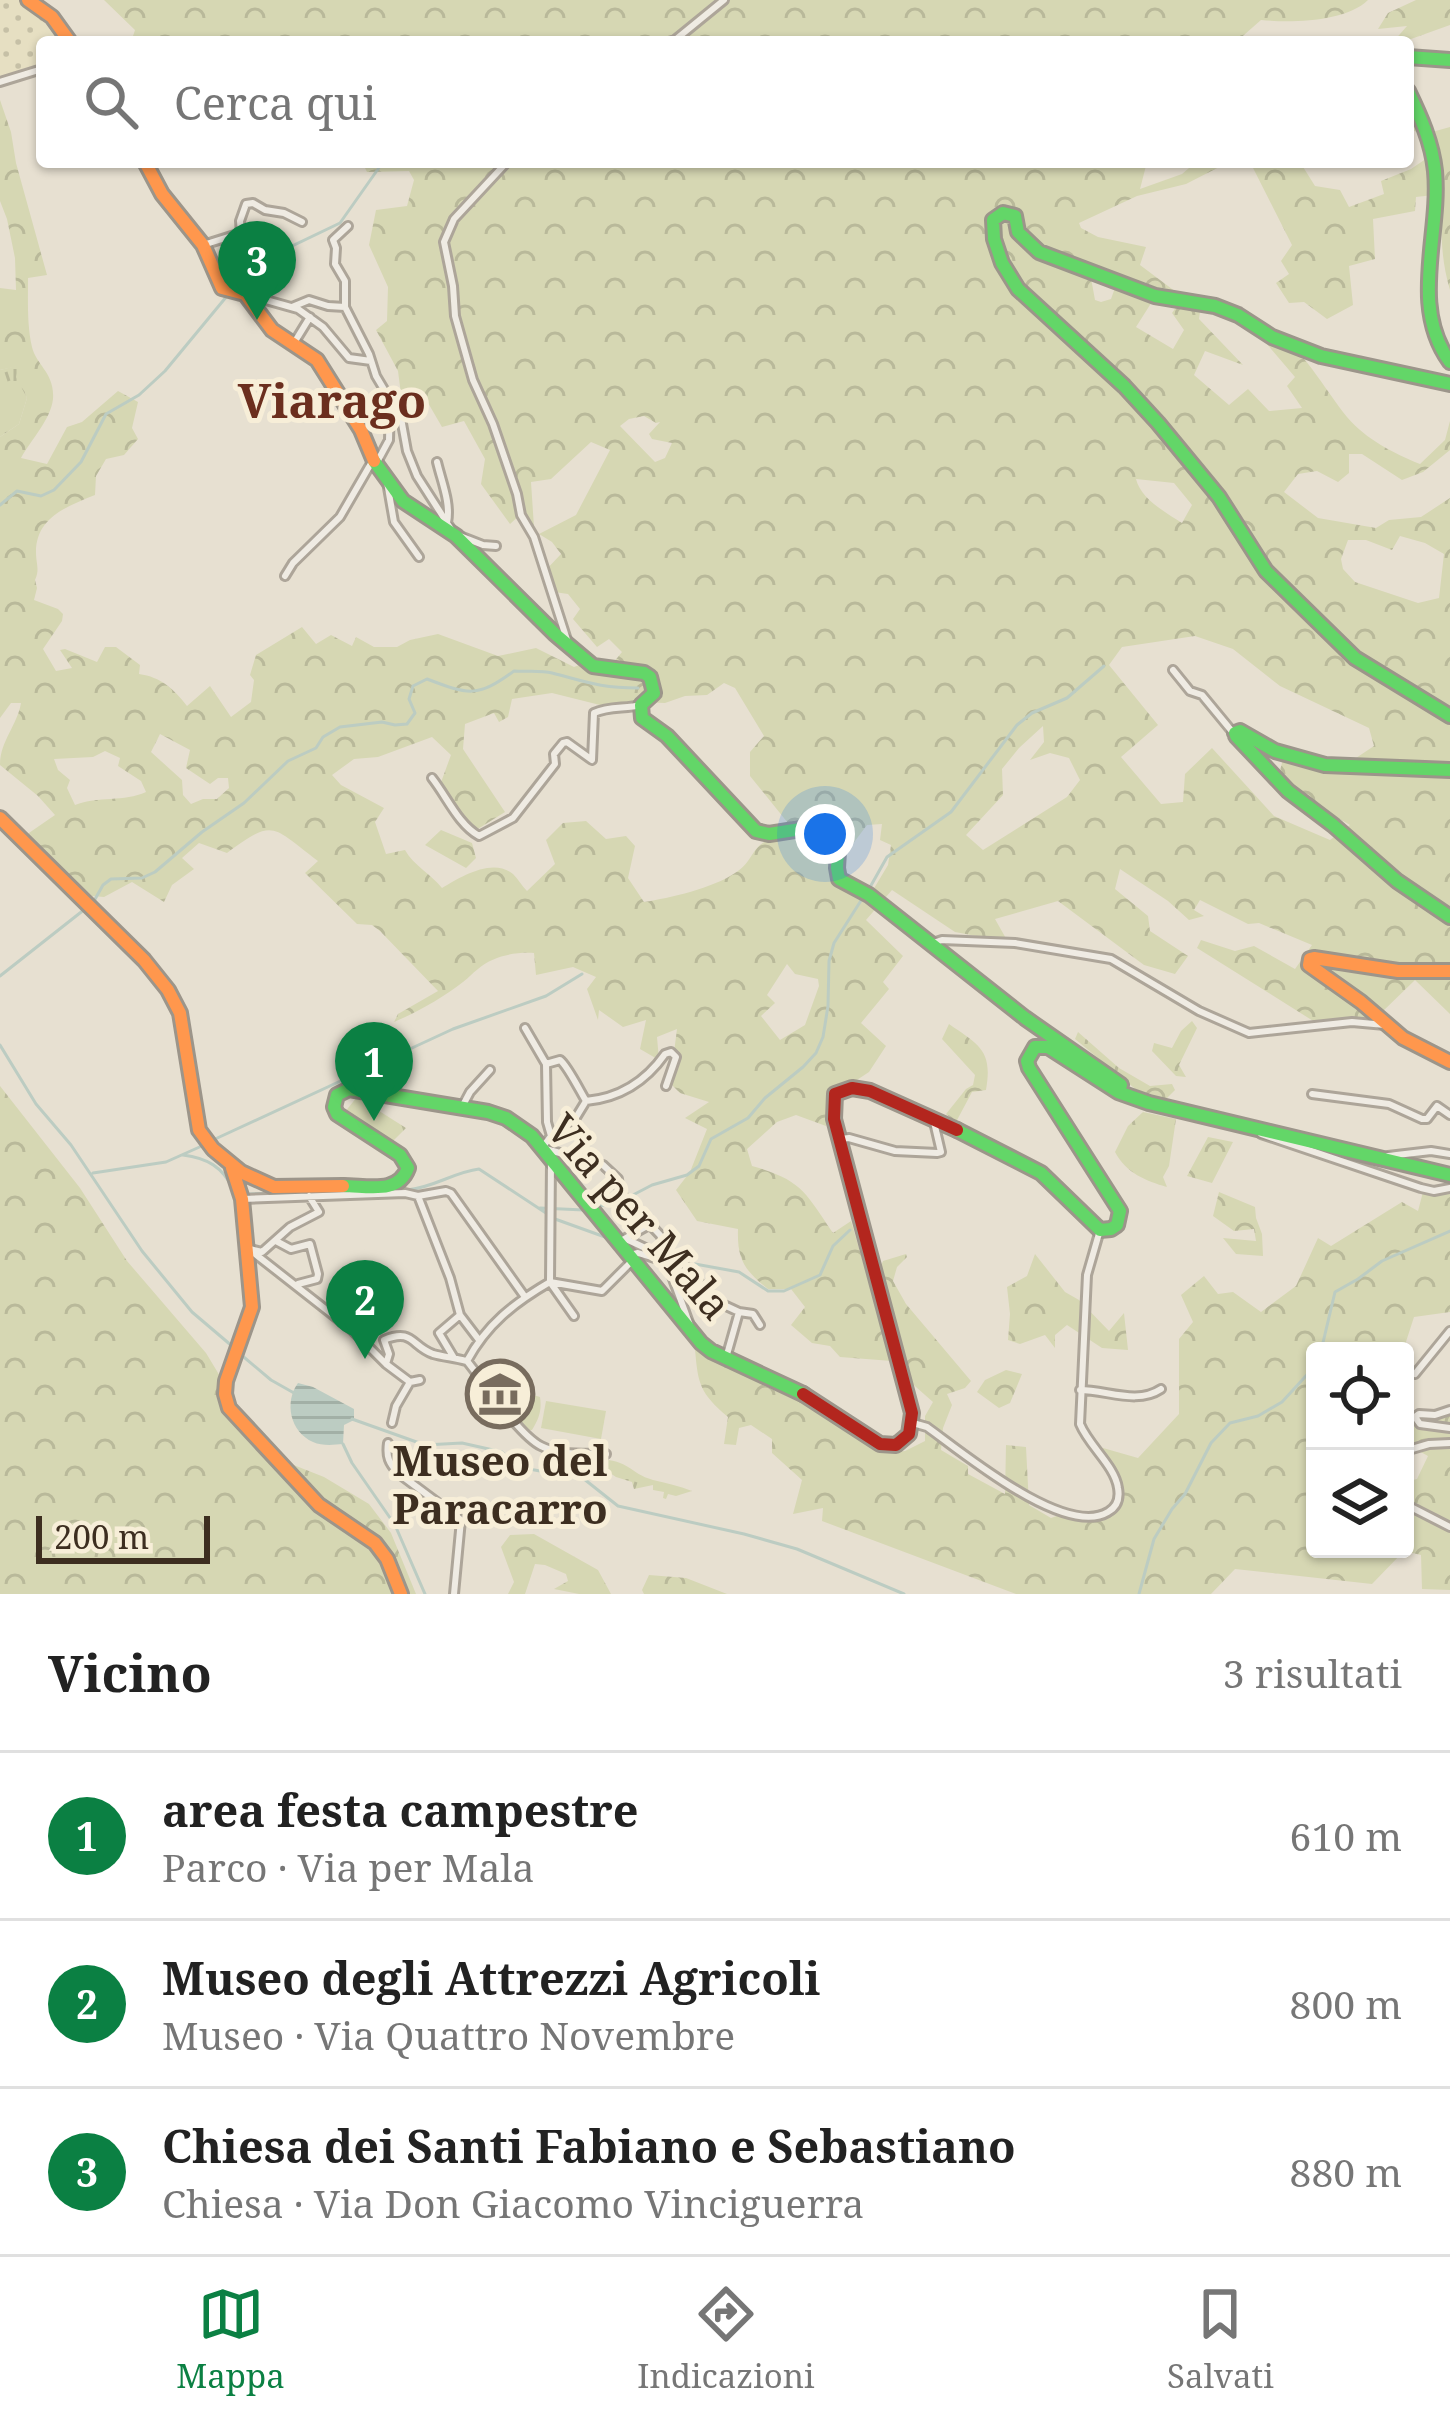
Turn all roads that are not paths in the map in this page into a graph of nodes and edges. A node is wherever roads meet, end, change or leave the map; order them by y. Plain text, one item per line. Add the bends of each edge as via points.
1 (28, 0) edge
2 (724, 0) edge
3 (66, 36) edge
4 (681, 36) edge
5 (1414, 57) edge
6 (1450, 60) edge
7 (36, 71) edge
8 (0, 82) edge
9 (1414, 104) edge
10 (149, 168) edge
11 (502, 168) edge
12 (302, 222) dead end
13 (348, 226) dead end
14 (203, 245) junction
15 (245, 294) junction
16 (292, 307) junction
17 (345, 307) junction
18 (310, 317) junction
19 (294, 343) junction
20 (371, 361) junction
21 (1450, 362) edge
22 (1450, 384) edge
23 (390, 402) junction
24 (374, 462) junction
25 (437, 462) dead end
26 (386, 478) junction
27 (447, 524) junction
28 (456, 536) junction
29 (496, 546) dead end
30 (419, 557) dead end
31 (285, 576) dead end
32 (569, 647) junction
33 (1173, 670) dead end
34 (642, 712) junction
35 (1450, 716) edge
36 (1236, 736) junction
37 (1450, 770) edge
38 (432, 778) dead end
39 (0, 818) edge
40 (1450, 917) edge
41 (933, 943) junction
42 (1450, 970) edge
43 (1389, 1025) junction
44 (525, 1028) dead end
45 (1450, 1062) edge
46 (546, 1064) junction
47 (490, 1070) dead end
48 (666, 1086) dead end
49 (1312, 1094) dead end
50 (1128, 1096) junction
51 (586, 1101) junction
52 (461, 1106) junction
53 (1450, 1115) edge
54 (933, 1121) junction
55 (1253, 1128) junction
56 (840, 1138) junction
57 (548, 1147) junction
58 (1450, 1154) edge
59 (1379, 1157) junction
60 (1450, 1175) edge
61 (244, 1188) junction
62 (1450, 1188) edge
63 (308, 1195) junction
64 (418, 1196) junction
65 (649, 1225) junction
66 (1100, 1230) junction
67 (620, 1238) junction
68 (276, 1241) junction
69 (247, 1248) junction
70 (634, 1254) dead end
71 (662, 1260) junction
72 (629, 1264) dead end
73 (550, 1282) junction
74 (296, 1285) junction
75 (525, 1297) junction
76 (739, 1312) junction
77 (460, 1315) junction
78 (574, 1316) dead end
79 (760, 1325) dead end
80 (690, 1330) junction
81 (1450, 1331) edge
82 (478, 1340) junction
83 (454, 1358) junction
84 (726, 1358) junction
85 (466, 1361) junction
86 (386, 1364) junction
87 (1415, 1375) dead end
88 (1161, 1389) dead end
89 (1080, 1390) junction
90 (1450, 1411) edge
91 (392, 1423) dead end
92 (913, 1423) junction
93 (1450, 1428) edge
94 (388, 1443) dead end
95 (1450, 1443) edge
96 (1409, 1450) edge
97 (606, 1454) dead end
98 (1414, 1508) edge
99 (1450, 1526) edge
100 (401, 1594) edge
101 (454, 1594) edge

1 - 3 street
2 - 4 street
5 - 6 street
7 - 8 street
9 - 21 street via 1436,171 1428,290 1436,345
10 - 14 street
11 - 32 street via 454,219 444,242 473,380
12 - 14 street via 253,202 242,209 241,233
13 - 17 street via 333,240
14 - 15 street via 222,288
15 - 16 street
15 - 19 street via 272,330
16 - 17 street via 310,300
16 - 18 street
17 - 20 street
18 - 19 street
18 - 20 street via 349,358
19 - 24 street via 317,360
20 - 23 street
22 - 35 street via 1297,348 1214,306 1155,296 1039,252 1018,232 1015,216 993,220 1018,290 1158,423 1266,571 1365,665
23 - 24 street via 388,440
23 - 27 street via 417,476
24 - 26 street
24 - 31 street via 340,517
25 - 27 street
26 - 28 street via 403,501
26 - 30 street via 394,522
27 - 28 street
28 - 29 street
28 - 32 street
32 - 34 street via 593,666 651,676 654,693
33 - 36 street
34 - 38 street via 594,713 592,760 563,743 513,818 479,836
34 - 41 street via 756,831 833,828 842,886 869,895
36 - 37 street via 1325,765
36 - 40 street via 1288,791
39 - 61 street via 175,998 195,1113
41 - 43 street via 1015,944 1112,959 1249,1033
41 - 50 street
42 - 43 street via 1396,972 1310,959
43 - 45 street
44 - 46 street
46 - 51 street via 566,1065
46 - 57 street
47 - 52 street
48 - 51 street via 674,1054 638,1085
49 - 53 street via 1390,1105 1422,1119 1437,1106
50 - 55 street
50 - 66 street via 1048,1047 1030,1052 1028,1068 1120,1210 1118,1225
51 - 57 street
52 - 57 street, Via per Mala via 506,1118
52 - 61 street, Via per Mala via 341,1090 337,1114 400,1155 408,1168 403,1180
54 - 56 street via 938,1153
54 - 56 street via 854,1087 835,1094
54 - 66 street via 1041,1173
55 - 59 street
55 - 62 street via 1421,1189
56 - 92 street
57 - 65 street via 603,1165
57 - 67 street, Via per Mala
57 - 73 street
58 - 59 street
59 - 60 street
61 - 63 street
61 - 69 street
63 - 64 street
63 - 68 street via 319,1212
64 - 75 street via 451,1193
64 - 77 street
65 - 67 street
65 - 71 street via 671,1256
66 - 89 street via 1087,1275
67 - 71 street
67 - 80 street, Via per Mala
68 - 69 street via 262,1252
68 - 74 street via 292,1249 310,1244 319,1274
69 - 74 street
69 - 100 street via 252,1298 226,1382 229,1408 319,1504 375,1543
70 - 71 street
71 - 76 street via 690,1268 710,1298
71 - 80 street
72 - 73 street via 602,1291
73 - 75 street
73 - 78 street
74 - 86 street
75 - 82 street
76 - 79 street
76 - 84 street
77 - 82 street
77 - 83 street via 439,1333
80 - 84 street, Via per Mala
81 - 87 street
82 - 85 street
83 - 85 street
83 - 86 street via 396,1336 385,1340
84 - 92 street, Via per Mala via 809,1397 880,1444 903,1444
85 - 97 street via 536,1444
86 - 91 street via 415,1381
88 - 89 street via 1118,1397
89 - 92 street via 1080,1424 1118,1483 1113,1510 1087,1520 1055,1511
90 - 93 street via 1414,1418
94 - 101 street via 398,1473 461,1520
95 - 96 street
98 - 99 street

